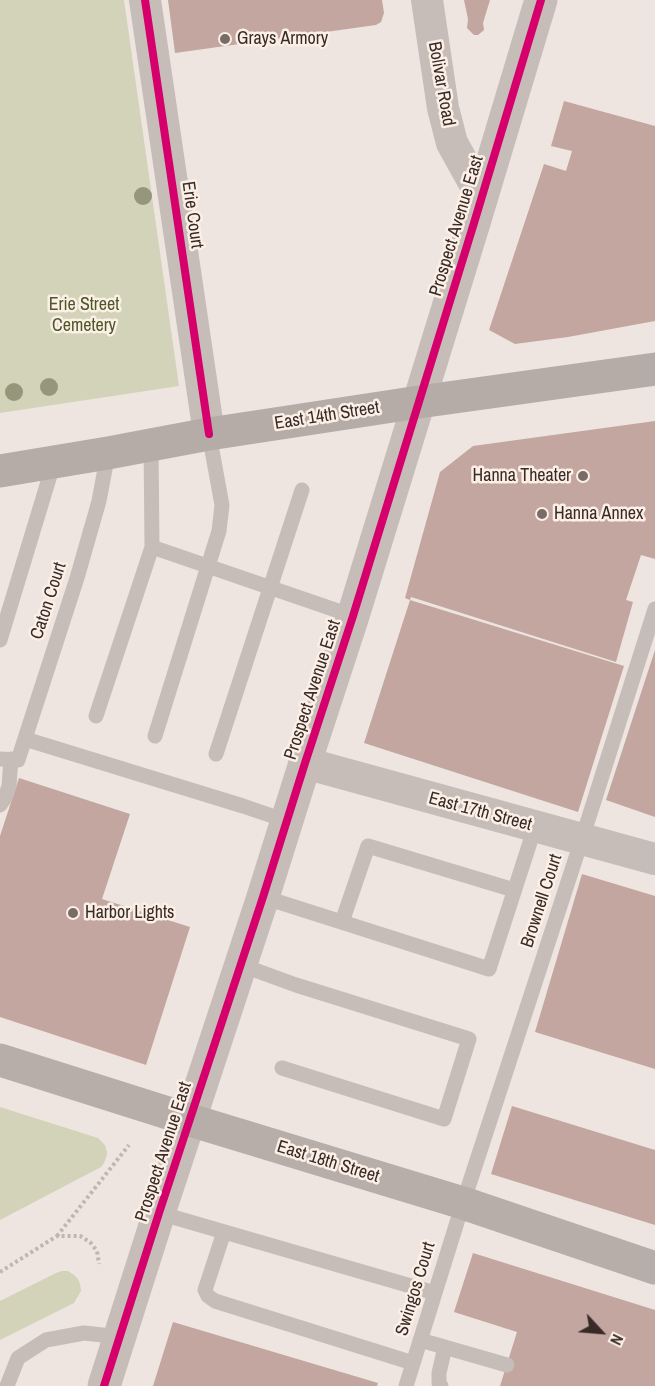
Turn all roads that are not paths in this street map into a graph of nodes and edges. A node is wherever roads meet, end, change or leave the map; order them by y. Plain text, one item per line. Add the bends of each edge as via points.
1 (145, 0) edge
2 (427, 0) edge
3 (541, 0) edge
4 (482, 197) junction
5 (655, 369) edge
6 (419, 402) junction
7 (209, 434) junction
8 (152, 444) junction
9 (108, 453) junction
10 (54, 462) junction
11 (0, 471) edge
12 (302, 490) dead end
13 (152, 547) junction
14 (208, 566) junction
15 (270, 587) junction
16 (655, 609) edge
17 (353, 616) junction
18 (0, 640) edge
19 (96, 716) dead end
20 (155, 736) dead end
21 (25, 739) junction
22 (216, 754) dead end
23 (10, 759) edge
24 (305, 763) junction
25 (0, 805) edge
26 (287, 821) junction
27 (535, 827) junction
28 (582, 839) junction
29 (655, 859) edge
30 (514, 890) junction
31 (263, 897) junction
32 (342, 922) junction
33 (241, 965) junction
34 (0, 1060) edge
35 (282, 1068) dead end
36 (190, 1120) junction
37 (463, 1203) junction
38 (159, 1213) junction
39 (224, 1232) junction
40 (655, 1268) edge
41 (435, 1293) junction
42 (120, 1336) junction
43 (420, 1340) junction
44 (445, 1347) junction
45 (413, 1363) junction
46 (507, 1365) dead end
47 (7, 1386) edge
48 (104, 1386) edge
49 (405, 1386) edge
50 (441, 1386) edge

1 - 7 street, Erie Court
2 - 4 street, Bolivar Road via 452,143
3 - 4 street, Prospect Avenue East
4 - 6 street, Prospect Avenue East
5 - 6 main road, East 14th Street
6 - 7 main road, East 14th Street
6 - 17 street, Prospect Avenue East
7 - 8 main road, East 14th Street
7 - 14 lane via 222,505
8 - 9 main road, East 14th Street
8 - 13 lane
9 - 10 main road, East 14th Street
9 - 21 lane, Caton Court via 77,578
10 - 11 main road, East 14th Street
10 - 18 lane
12 - 15 lane
13 - 14 lane
13 - 19 lane
14 - 15 lane
14 - 20 lane
15 - 17 lane
15 - 22 lane
16 - 28 lane, Brownell Court
17 - 24 street, Prospect Avenue East
21 - 23 lane, Caton Court
21 - 26 lane
23 - 25 lane, Caton Court via 9,786
24 - 26 street, Prospect Avenue East
24 - 27 street, East 17th Street
26 - 31 street, Prospect Avenue East
27 - 28 street, East 17th Street
27 - 30 lane
28 - 29 street, East 17th Street
28 - 37 lane, Brownell Court
30 - 32 lane via 368,846
30 - 32 lane via 489,969
31 - 32 lane
31 - 33 street, Prospect Avenue East
33 - 35 lane via 470,1039 444,1119
33 - 36 street, Prospect Avenue East
34 - 36 main road, East 18th Street
36 - 37 main road, East 18th Street
36 - 38 street, Prospect Avenue East
37 - 40 main road, East 18th Street
37 - 41 lane, Swingos Court
38 - 39 lane
38 - 42 street, Prospect Avenue East
39 - 41 lane
39 - 45 lane via 205,1290 215,1301
41 - 43 lane, Swingos Court
42 - 47 lane via 84,1333 46,1340 18,1358
42 - 48 street, Prospect Avenue East
43 - 44 lane
43 - 45 lane, Swingos Court
44 - 46 lane
44 - 50 lane via 439,1372
45 - 49 lane, Swingos Court

